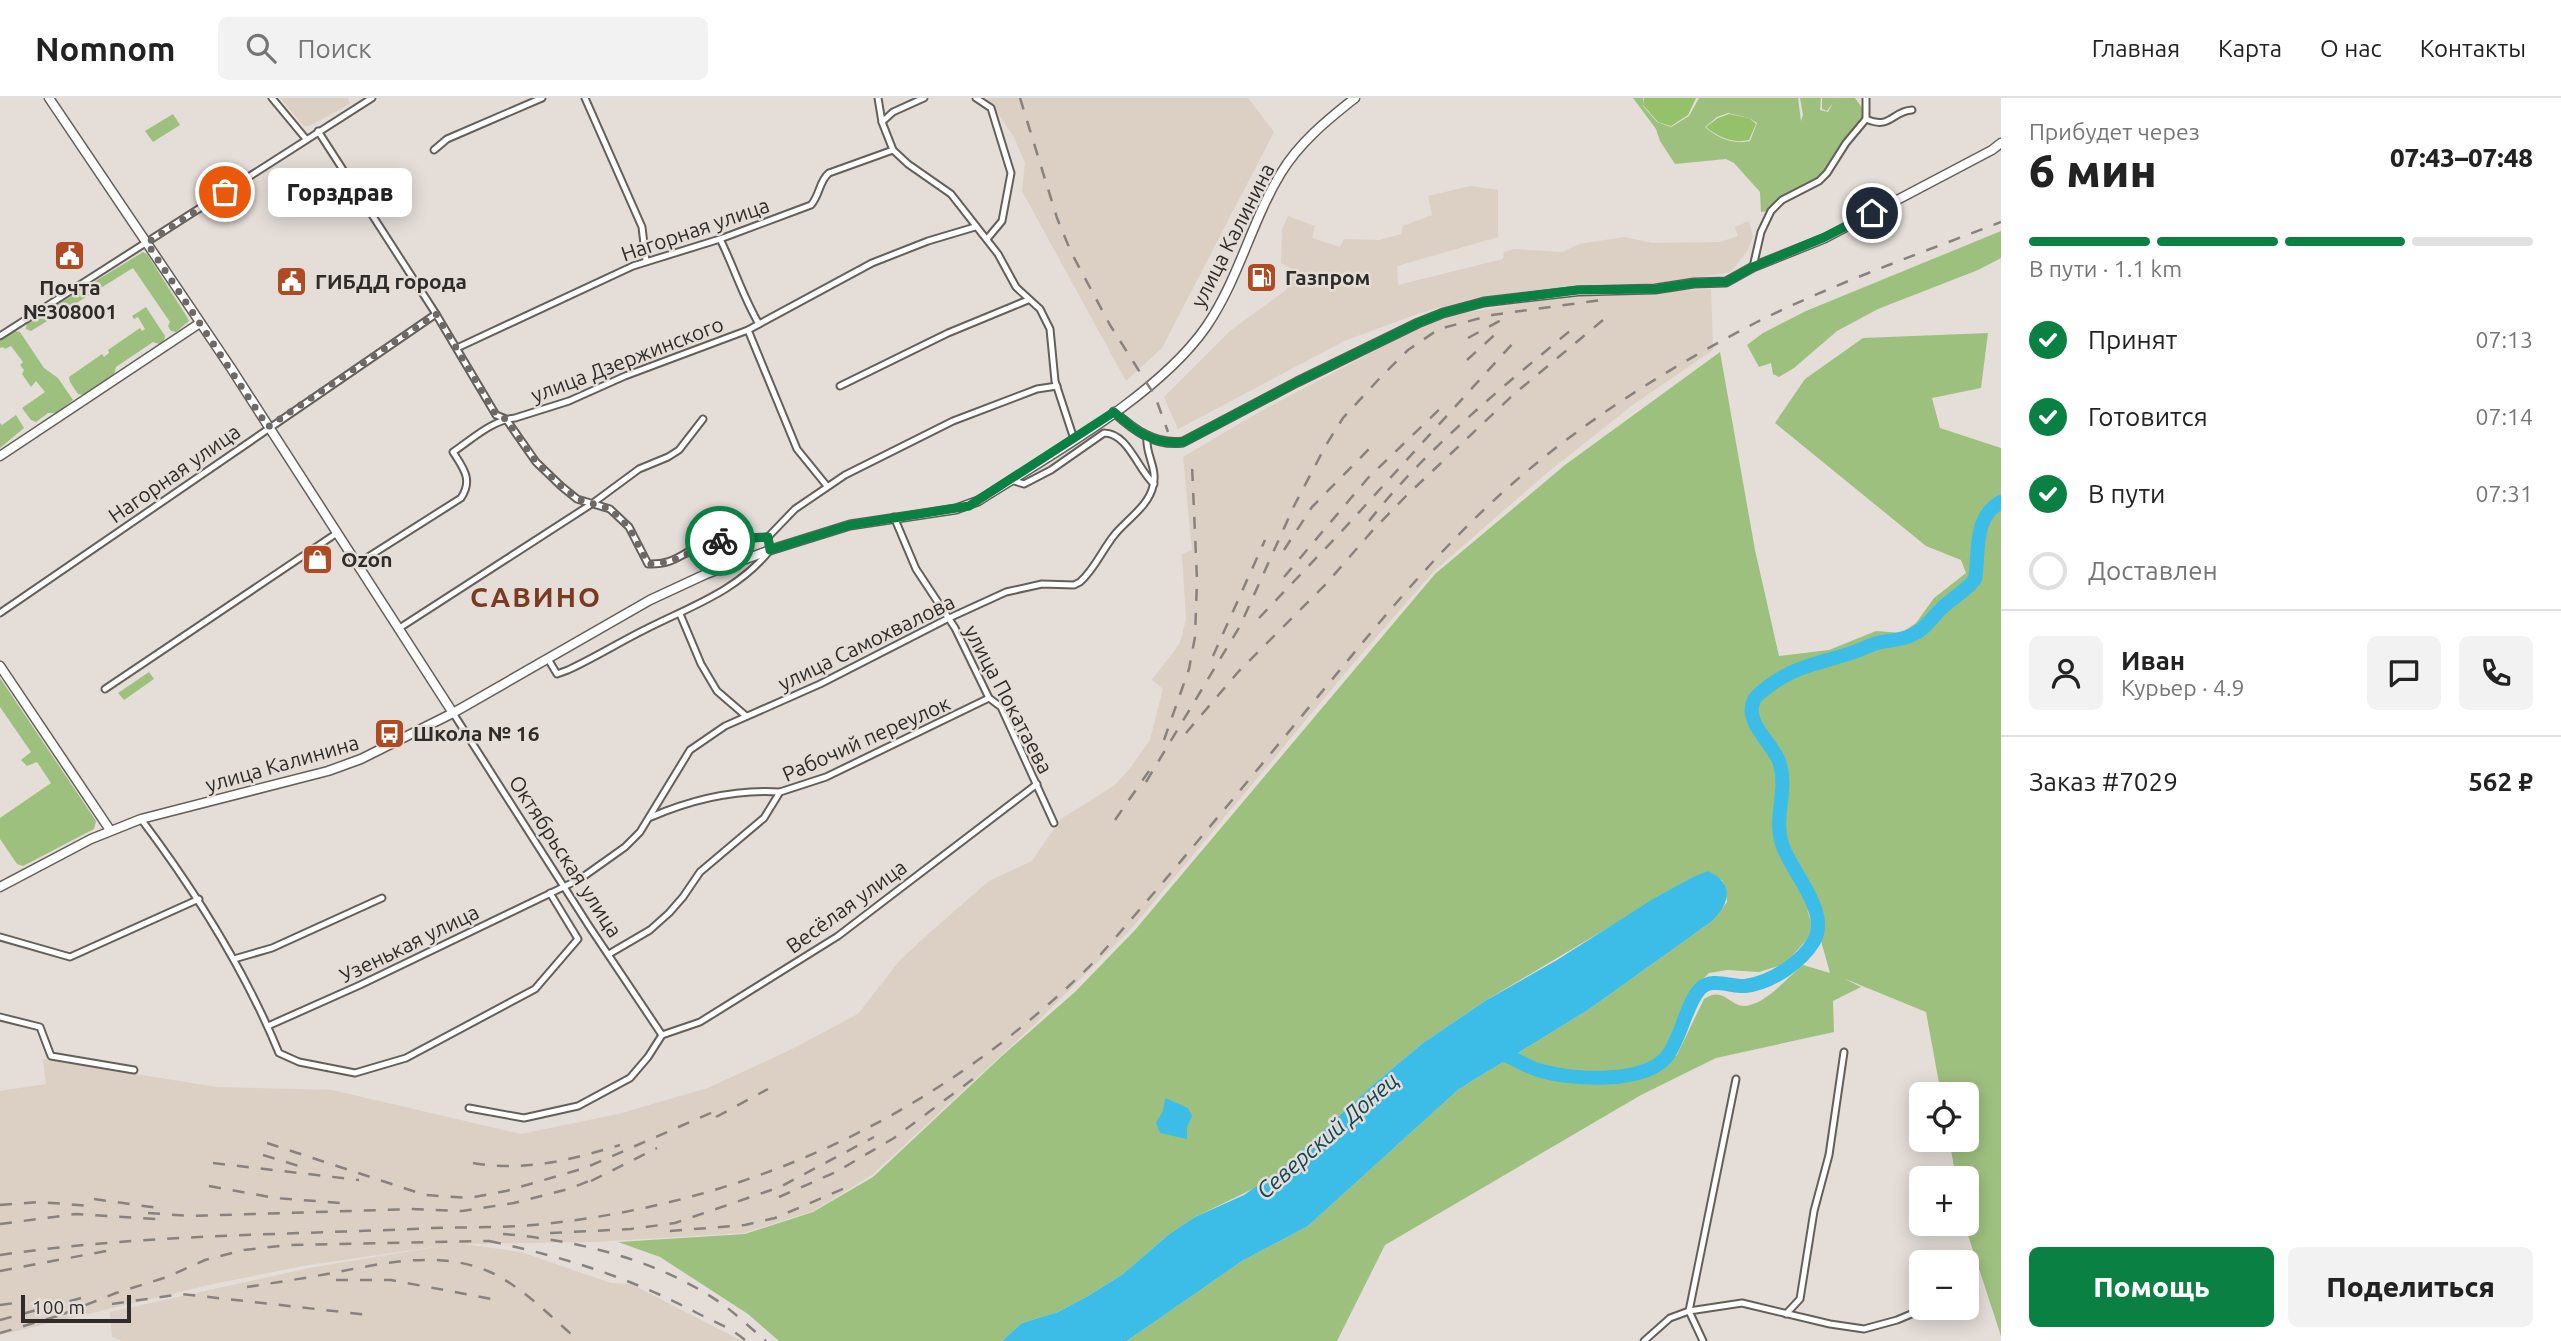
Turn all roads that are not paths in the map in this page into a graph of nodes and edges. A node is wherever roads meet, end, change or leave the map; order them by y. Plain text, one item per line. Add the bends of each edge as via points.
1 (49, 98) edge
2 (272, 98) edge
3 (372, 98) edge
4 (542, 98) edge
5 (585, 98) edge
6 (878, 98) edge
7 (924, 98) edge
8 (976, 98) edge
9 (1355, 98) edge
10 (1866, 98) edge
11 (1912, 110) dead end
12 (1866, 119) junction
13 (882, 122) junction
14 (318, 131) junction
15 (306, 139) junction
16 (2001, 143) edge
17 (434, 150) dead end
18 (893, 150) junction
19 (975, 227) junction
20 (720, 239) junction
21 (986, 239) junction
22 (147, 243) junction
23 (646, 261) junction
24 (1753, 267) junction
25 (1028, 300) junction
26 (436, 314) junction
27 (200, 323) junction
28 (759, 324) junction
29 (748, 330) junction
30 (0, 336) edge
31 (457, 348) junction
32 (840, 386) dead end
33 (1057, 386) junction
34 (1114, 412) junction
35 (506, 419) junction
36 (703, 419) dead end
37 (268, 427) junction
38 (1147, 437) junction
39 (1074, 439) junction
40 (0, 456) edge
41 (1011, 480) junction
42 (1154, 484) junction
43 (827, 486) junction
44 (593, 503) junction
45 (894, 517) junction
46 (337, 533) junction
47 (768, 537) junction
48 (770, 550) junction
49 (357, 564) junction
50 (0, 613) edge
51 (680, 614) junction
52 (947, 619) junction
53 (398, 629) junction
54 (548, 659) junction
55 (0, 666) edge
56 (105, 689) dead end
57 (989, 698) junction
58 (453, 713) junction
59 (746, 716) junction
60 (1037, 784) junction
61 (780, 792) junction
62 (650, 818) junction
63 (141, 819) junction
64 (1054, 823) dead end
65 (110, 830) junction
66 (0, 887) edge
67 (564, 888) junction
68 (550, 893) junction
69 (382, 898) dead end
70 (199, 899) junction
71 (0, 937) edge
72 (609, 954) junction
73 (234, 960) junction
74 (0, 1017) edge
75 (268, 1026) junction
76 (662, 1035) junction
77 (1844, 1052) dead end
78 (134, 1070) dead end
79 (1737, 1079) dead end
80 (469, 1108) dead end
81 (1689, 1311) junction
82 (1786, 1314) junction
83 (1909, 1315) edge
84 (1644, 1341) edge
85 (1703, 1341) edge

1 - 22 street, Октябрьская улица
2 - 15 street
3 - 14 street
4 - 17 street via 447,139
5 - 23 street via 642,227
6 - 13 street
7 - 13 street
8 - 21 street via 991,108 1011,173 1002,221
9 - 34 street, улица Калинина via 1312,135 1281,173 1238,270 1206,327 1166,372
10 - 12 street
11 - 12 street via 1885,123
12 - 24 street via 1819,181 1771,211
13 - 18 street
14 - 15 street
14 - 26 street
15 - 22 street
16 - 24 street via 1825,237
18 - 19 street via 951,194
18 - 20 street, Нагорная улица via 829,173 811,205
19 - 21 street
19 - 28 street, улица Дзержинского via 872,263
20 - 23 street, Нагорная улица
20 - 28 street
21 - 25 street
22 - 27 street, Октябрьская улица
22 - 30 street
23 - 31 street, Нагорная улица
24 - 38 street via 1726,282 1578,290 1484,302 1443,313 1183,442 1171,444
25 - 32 street
25 - 33 street via 1040,309 1050,328
26 - 31 street
26 - 37 street, Нагорная улица
27 - 37 street, Октябрьская улица
27 - 40 street
28 - 29 street, улица Дзержинского
29 - 35 street, улица Дзержинского via 569,401
29 - 43 street via 797,449
31 - 35 street via 496,415
33 - 39 street
33 - 43 street via 1037,388 953,421
34 - 38 street
34 - 39 street, улица Калинина
35 - 44 street via 536,462 578,499
35 - 49 street, улица Дзержинского via 453,452 468,478 461,498
36 - 44 street via 679,450 639,469
37 - 46 street, Октябрьская улица
37 - 50 street, Нагорная улица
38 - 42 street
39 - 41 street, улица Калинина
41 - 42 street via 1024,484 1104,433 1111,433
41 - 45 street, улица Калинина via 969,506
42 - 52 street, улица Самохвалова via 1149,499 1114,535 1080,582 1006,592
43 - 47 street via 795,509
44 - 47 street via 610,509 629,527 648,564 663,565 719,541
44 - 53 street
45 - 48 street, улица Калинина via 850,525
45 - 52 street, улица Покатаева via 916,569
46 - 49 street, Октябрьская улица
46 - 56 street
47 - 48 street
48 - 51 street via 732,586
48 - 54 street, улица Калинина via 674,588
49 - 53 street, Октябрьская улица
51 - 54 street via 557,674
51 - 59 street via 717,691
52 - 57 street, улица Покатаева
52 - 59 street, улица Самохвалова
53 - 58 street, Октябрьская улица
54 - 58 street, улица Калинина
55 - 65 street
57 - 60 street, улица Покатаева via 1001,707
57 - 61 street, Рабочий переулок via 826,777
58 - 63 street, улица Калинина via 328,771
58 - 67 street, Октябрьская улица
59 - 62 street, улица Самохвалова via 690,750
60 - 64 street, улица Покатаева
60 - 76 street, Весёлая улица via 838,936 700,1022
61 - 62 street via 710,796
61 - 72 street, Рабочий переулок via 764,818 700,872 669,913
62 - 67 street, улица Самохвалова via 625,847
63 - 65 street, улица Калинина
63 - 70 street
65 - 66 street, улица Калинина
67 - 68 street, Узенькая улица
67 - 72 street, Октябрьская улица
68 - 75 street, Узенькая улица
68 - 75 street via 578,939 535,989 406,1058 355,1073 299,1062 279,1053
69 - 73 street via 272,948
70 - 71 street via 70,957
70 - 73 street
72 - 76 street, Октябрьская улица
73 - 75 street
74 - 78 street via 40,1027 51,1055
76 - 80 street via 630,1078 578,1106 524,1118
77 - 82 street via 1800,1298
79 - 81 street
81 - 82 street via 1742,1303
81 - 84 street via 1670,1318
81 - 85 street
82 - 83 street via 1864,1329

